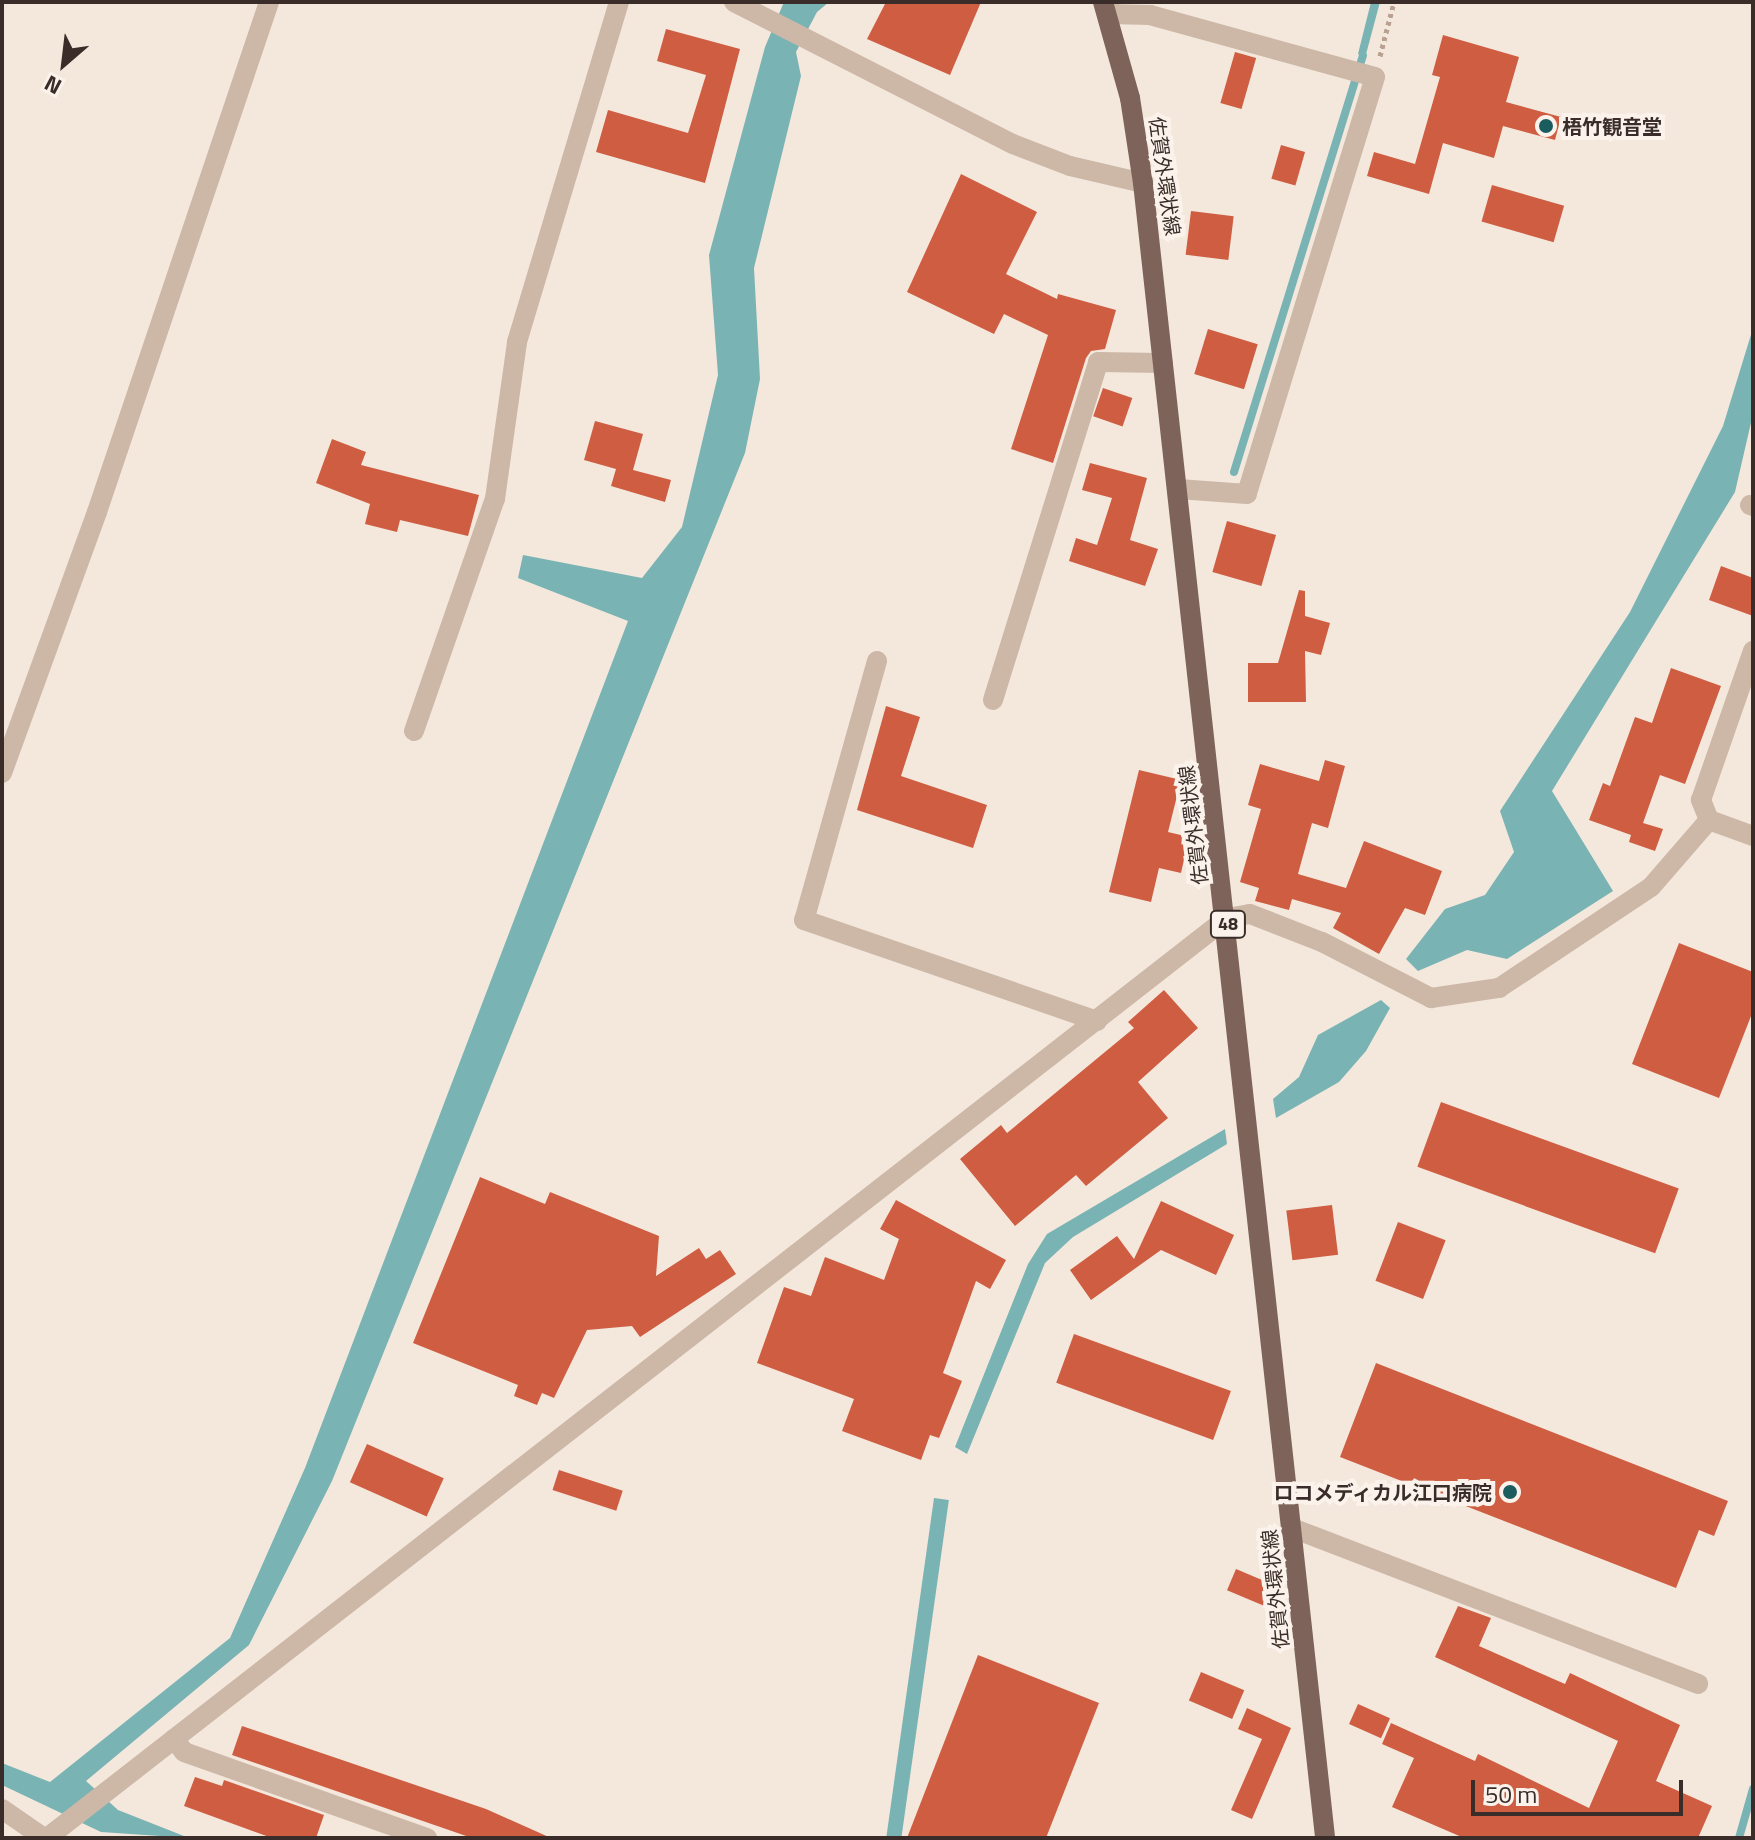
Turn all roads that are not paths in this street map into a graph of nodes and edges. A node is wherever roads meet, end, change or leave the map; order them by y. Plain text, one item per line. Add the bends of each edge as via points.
1 (269, 2) edge
2 (619, 2) edge
3 (734, 2) edge
4 (1107, 6) edge
5 (1143, 183) junction
6 (1163, 363) junction
7 (1178, 489) junction
8 (1753, 651) edge
9 (877, 661) dead end
10 (993, 700) dead end
11 (414, 731) dead end
12 (2, 773) edge
13 (1709, 820) junction
14 (1753, 836) edge
15 (1227, 918) junction
16 (1097, 1021) junction
17 (1292, 1528) junction
18 (1698, 1684) dead end
19 (174, 1739) junction
20 (2, 1809) edge
21 (46, 1838) edge
22 (427, 1838) edge
23 (1325, 1838) edge

1 - 12 street via 97,512
2 - 11 street via 517,342 495,499
3 - 5 street via 1013,144 1070,166
4 - 5 main road, 佐賀外環状線 / 48 via 1130,98
4 - 7 street via 1375,77 1247,494
5 - 6 main road, 佐賀外環状線 / 48
6 - 7 main road, 佐賀外環状線 / 48
6 - 10 street via 1098,362
7 - 15 main road, 佐賀外環状線 / 48
8 - 13 street via 1701,800
9 - 16 street via 804,920
13 - 14 street
13 - 15 street via 1651,887 1499,988 1431,998 1322,942 1250,914
15 - 16 street
15 - 17 main road, 佐賀外環状線 / 48
16 - 19 street
17 - 18 street
17 - 23 main road, 佐賀外環状線 / 48
19 - 21 street
19 - 22 street via 184,1752
20 - 21 street

